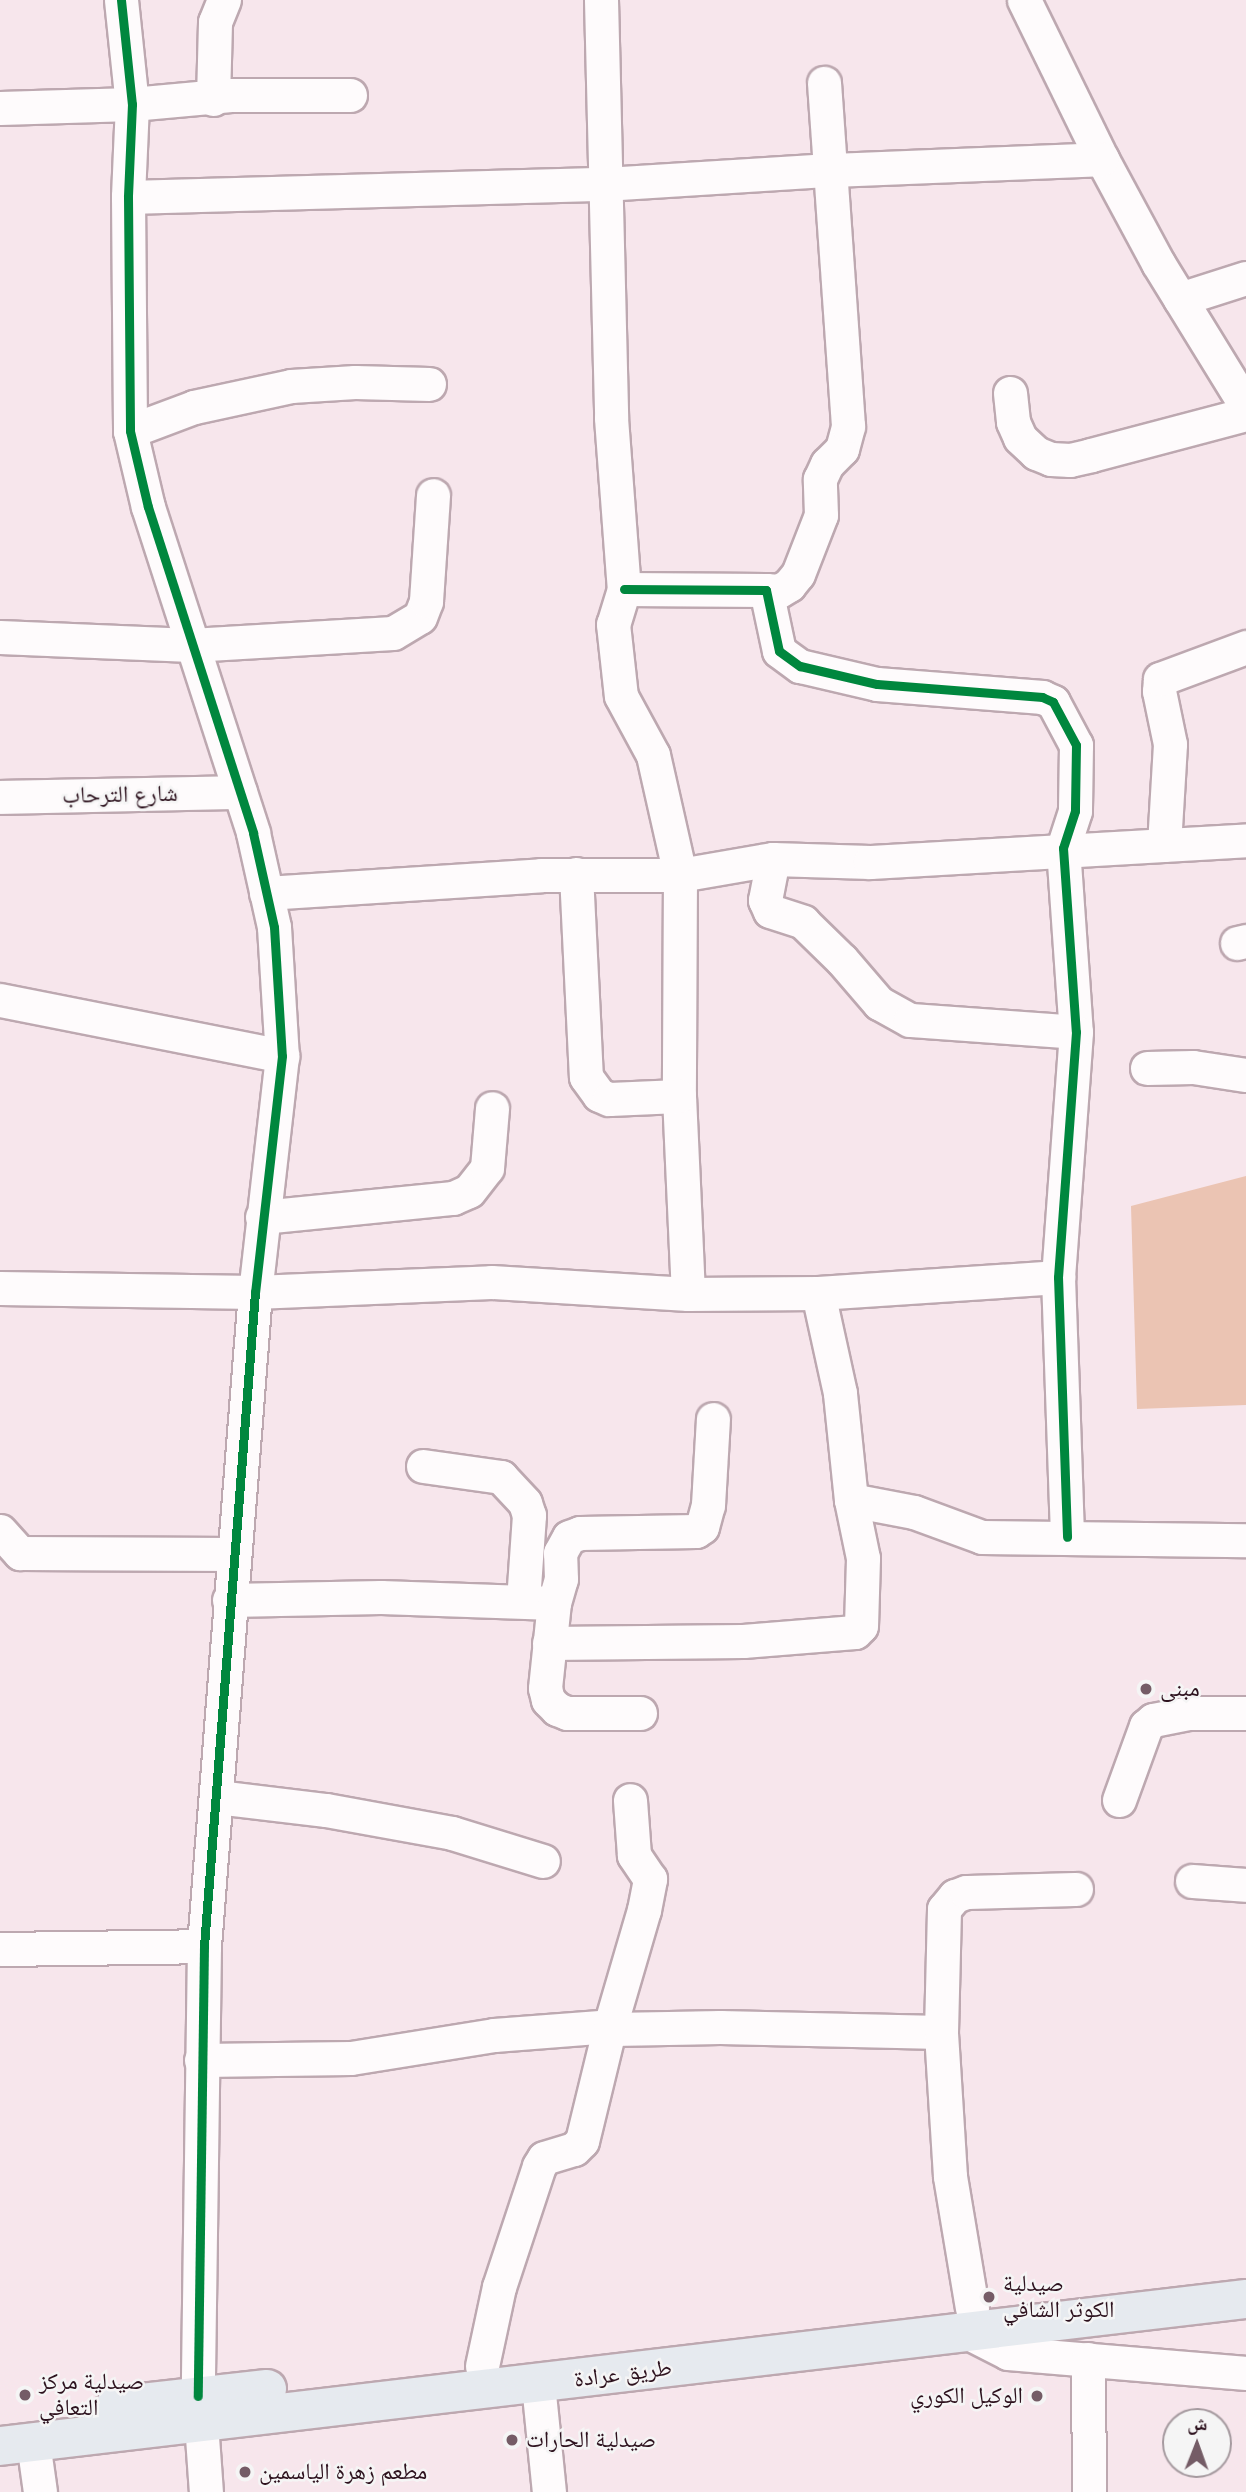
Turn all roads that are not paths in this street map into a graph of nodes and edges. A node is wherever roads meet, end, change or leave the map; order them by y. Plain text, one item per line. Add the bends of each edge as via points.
1 (121, 0) edge
2 (224, 0) edge
3 (601, 0) edge
4 (1024, 0) edge
5 (824, 83) dead end
6 (350, 95) dead end
7 (213, 99) junction
8 (132, 104) junction
9 (0, 108) edge
10 (1102, 159) junction
11 (830, 170) junction
12 (605, 184) junction
13 (128, 197) junction
14 (1246, 278) edge
15 (1180, 299) junction
16 (429, 384) dead end
17 (1010, 393) dead end
18 (1246, 406) edge
19 (1246, 414) edge
20 (130, 431) junction
21 (433, 495) dead end
22 (624, 589) junction
23 (766, 590) junction
24 (0, 637) edge
25 (191, 645) junction
26 (1246, 646) edge
27 (240, 792) junction
28 (0, 797) edge
29 (1246, 840) edge
30 (1164, 845) junction
31 (1063, 848) junction
32 (773, 859) junction
33 (576, 874) junction
34 (680, 875) junction
35 (266, 893) junction
36 (0, 1000) edge
37 (1076, 1032) junction
38 (282, 1056) junction
39 (1147, 1068) dead end
40 (1246, 1075) edge
41 (679, 1096) junction
42 (492, 1108) dead end
43 (262, 1217) junction
44 (1058, 1277) junction
45 (0, 1288) edge
46 (255, 1292) junction
47 (818, 1293) junction
48 (688, 1294) junction
49 (713, 1419) dead end
50 (423, 1466) dead end
51 (851, 1500) junction
52 (0, 1531) edge
53 (1067, 1537) junction
54 (1246, 1540) edge
55 (234, 1554) junction
56 (229, 1600) junction
57 (539, 1602) junction
58 (549, 1643) junction
59 (640, 1713) dead end
60 (1246, 1713) edge
61 (217, 1797) junction
62 (630, 1800) dead end
63 (1119, 1800) dead end
64 (543, 1861) dead end
65 (1192, 1881) dead end
66 (1246, 1885) edge
67 (1076, 1889) dead end
68 (204, 1945) junction
69 (0, 1949) edge
70 (610, 2026) junction
71 (941, 2032) junction
72 (201, 2060) junction
73 (1246, 2276) edge
74 (1246, 2299) edge
75 (968, 2319) junction
76 (1088, 2359) junction
77 (482, 2365) junction
78 (1246, 2373) edge
79 (538, 2384) junction
80 (354, 2393) junction
81 (199, 2409) junction
82 (0, 2420) edge
83 (17, 2444) edge
84 (40, 2492) edge
85 (206, 2492) edge
86 (549, 2492) edge
87 (1089, 2492) edge

1 - 8 street
2 - 7 street via 215,22
3 - 12 street
4 - 10 street
5 - 11 street
6 - 7 street via 231,94
7 - 8 street
8 - 9 street
8 - 13 street
10 - 11 street
10 - 15 street
11 - 12 street
11 - 23 street via 847,439 820,479 821,515 798,574 779,591
12 - 13 street
12 - 22 street via 611,418
13 - 20 street
14 - 15 street
15 - 18 street
16 - 20 street via 291,386 194,407
17 - 19 street via 1020,438 1051,459 1081,457
20 - 25 street via 148,507
21 - 25 street via 426,601 420,617 410,626 393,633
22 - 23 street
22 - 34 street via 612,624 621,696 653,755
23 - 31 street via 779,651 800,666 877,684 1042,696 1053,702 1076,745 1075,811
24 - 25 street
25 - 27 street
26 - 30 street via 1160,679 1158,691 1170,744
27 - 28 street, شارع الترحاب
27 - 35 street
29 - 30 street
30 - 31 street
31 - 32 street via 870,862
31 - 37 street
32 - 34 street
32 - 37 street via 765,900 769,911 803,922 879,1003 910,1020
33 - 34 street
33 - 35 street
33 - 41 street via 586,1077 598,1095 609,1099
34 - 41 street
35 - 38 street via 279,971
36 - 38 street
37 - 44 street
38 - 43 street
39 - 40 street via 1193,1067
41 - 48 street
42 - 43 street via 487,1168 470,1191 453,1198
43 - 46 street
44 - 47 street
44 - 53 street
45 - 46 street
46 - 48 street via 491,1282
46 - 55 street
47 - 48 street
47 - 51 street via 839,1393
49 - 57 street via 708,1505 702,1527 696,1531 569,1537 560,1553 561,1579
50 - 57 street via 501,1477 525,1503
51 - 53 street via 914,1512 970,1535
51 - 58 street via 863,1558 864,1620 855,1632 743,1641
52 - 55 street via 19,1553
53 - 54 street
55 - 56 street
56 - 57 street via 381,1597
56 - 61 street
57 - 58 street
58 - 59 street via 545,1688 557,1709 567,1713
60 - 63 street via 1188,1713 1153,1720 1146,1726
61 - 64 street via 326,1810 452,1833
61 - 68 street
62 - 70 street via 634,1855 650,1879
65 - 66 street
67 - 71 street via 966,1892 949,1901 942,1924
68 - 69 street
68 - 72 street
70 - 71 street
70 - 72 street via 494,2035 351,2058
70 - 77 street via 582,2141 574,2149 544,2158 538,2166 499,2287
71 - 75 street via 950,2176
72 - 81 street
73 - 75 main road, طريق عرادة
74 - 75 main road, طريق عرادة
75 - 76 street via 1008,2353
75 - 77 main road, طريق عرادة
75 - 79 main road, طريق عرادة
76 - 78 street
76 - 87 street
77 - 80 main road, طريق عرادة
79 - 80 main road, طريق عرادة
79 - 86 street
80 - 81 main road, طريق عرادة
81 - 82 main road, طريق عرادة
81 - 83 main road, طريق عرادة
81 - 85 street
83 - 84 street

